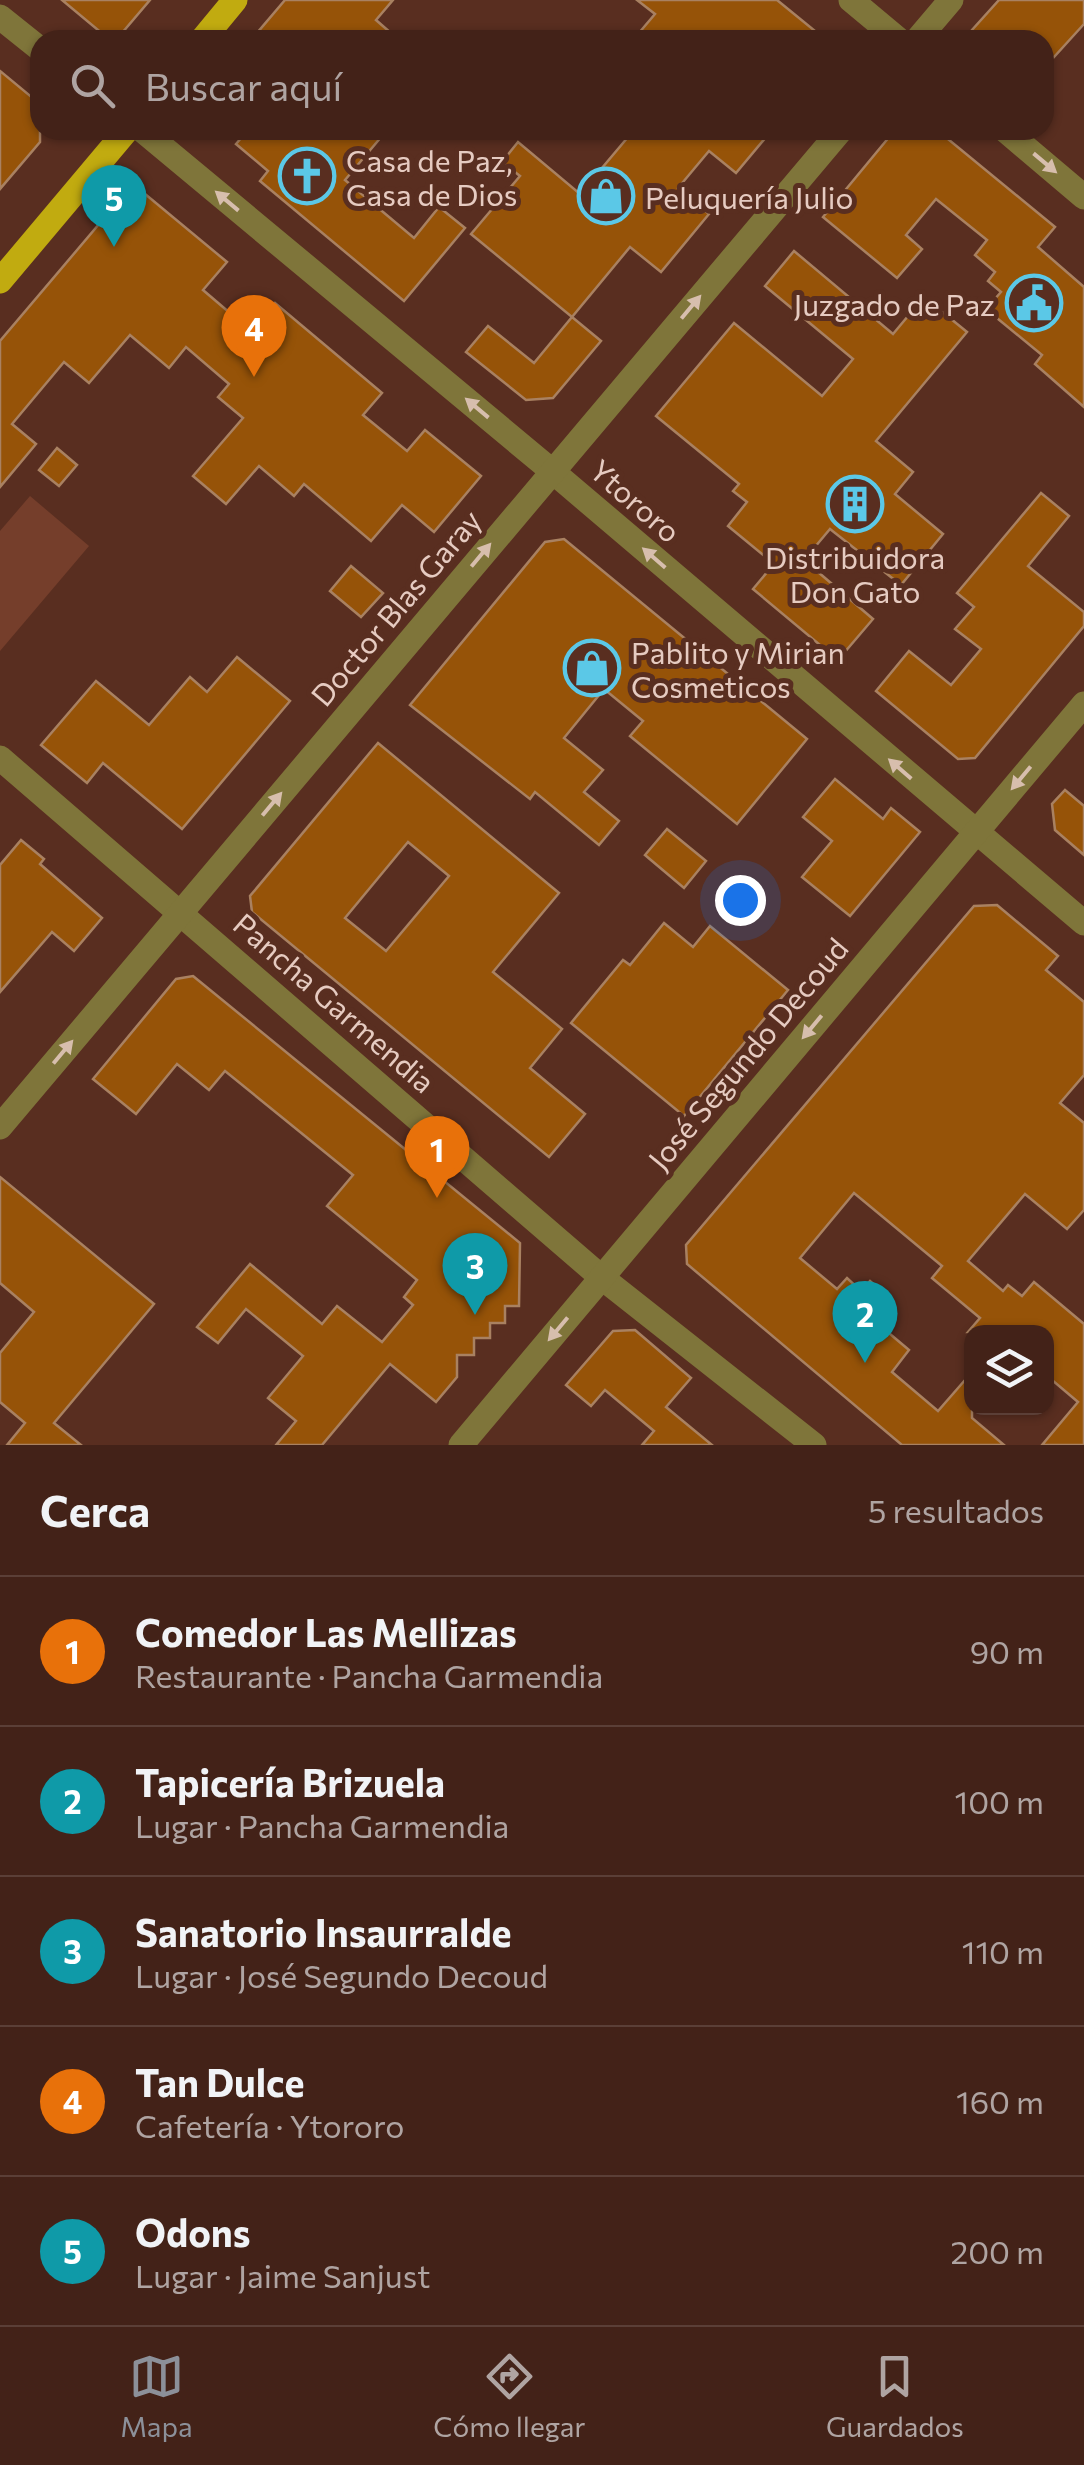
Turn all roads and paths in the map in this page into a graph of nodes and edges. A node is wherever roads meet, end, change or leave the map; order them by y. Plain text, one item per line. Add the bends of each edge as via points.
1 (235, 0) edge
2 (851, 0) edge
3 (951, 0) edge
4 (0, 17) edge
5 (210, 30) edge
6 (887, 30) edge
7 (926, 30) edge
8 (30, 41) edge
9 (118, 140) edge
10 (154, 140) edge
11 (833, 140) edge
12 (1017, 140) edge
13 (1084, 197) edge
14 (0, 281) edge
15 (552, 471) junction
16 (1084, 704) edge
17 (0, 758) edge
18 (974, 833) junction
19 (182, 912) junction
20 (1084, 923) edge
21 (0, 1127) edge
22 (602, 1276) junction
23 (462, 1445) edge
24 (814, 1445) edge

1 - 5 main road
2 - 6 street
3 - 7 street
4 - 8 street
9 - 14 main road
15 -> 10 street, Ytororo
15 -> 11 street, Doctor Blas Garay
12 -> 13 street
18 -> 15 street, Ytororo
19 -> 15 street, Doctor Blas Garay
16 -> 18 street, José Segundo Decoud
17 - 19 street, Pancha Garmendia
18 - 20 street, Ytororo
18 -> 22 street, José Segundo Decoud
21 -> 19 street, Doctor Blas Garay
19 - 22 street, Pancha Garmendia
22 -> 23 street, José Segundo Decoud
22 - 24 street, Pancha Garmendia

